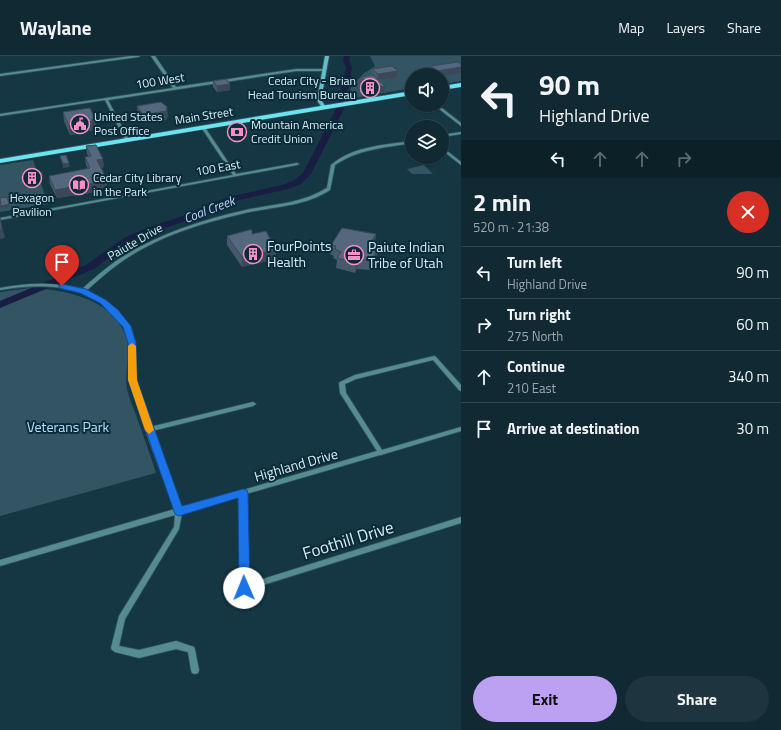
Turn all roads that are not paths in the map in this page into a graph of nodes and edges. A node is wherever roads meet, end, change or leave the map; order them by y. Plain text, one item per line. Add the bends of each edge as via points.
1 (138, 56) edge
2 (153, 56) edge
3 (327, 56) edge
4 (324, 70) junction
5 (0, 75) edge
6 (461, 85) edge
7 (449, 87) edge
8 (175, 88) junction
9 (405, 94) edge
10 (106, 99) junction
11 (324, 107) junction
12 (444, 112) edge
13 (0, 115) edge
14 (461, 126) edge
15 (203, 127) junction
16 (461, 133) edge
17 (449, 135) edge
18 (127, 140) junction
19 (405, 143) edge
20 (449, 154) edge
21 (0, 161) edge
22 (297, 164) dead end
23 (461, 164) edge
24 (235, 175) junction
25 (0, 219) edge
26 (0, 289) edge
27 (83, 291) junction
28 (461, 389) edge
29 (253, 404) dead end
30 (461, 429) edge
31 (149, 430) junction
32 (381, 452) junction
33 (243, 493) junction
34 (179, 511) junction
35 (461, 520) edge
36 (0, 563) edge
37 (195, 670) dead end

1 - 5 street
2 - 8 street
3 - 4 main road
4 - 8 street, 100 West via 296,70
4 - 11 main road via 319,100
6 - 7 main road
8 - 10 street, 100 West
9 - 11 main road, Main Street
10 - 13 street, 100 West
10 - 18 street
11 - 15 main road, Main Street
12 - 14 street
15 - 18 main road, Main Street
15 - 24 street
16 - 17 street
18 - 21 main road, Main Street
19 - 27 street, Paiute Drive via 361,151 341,158 333,165 329,189 320,196 304,202 230,214 162,236 102,273
20 - 23 street
22 - 24 street, 100 East
24 - 25 street, 100 East
26 - 27 street via 26,284 54,285
27 - 31 street via 103,301 127,326 132,343 132,380
28 - 32 street via 434,358 342,382 343,393
29 - 31 street
30 - 32 street, Highland Drive
31 - 34 street
32 - 33 street, Highland Drive
33 - 34 street, Highland Drive
33 - 35 street, Foothill Drive via 244,588
34 - 36 street, Highland Drive
34 - 37 street via 177,527 122,618 115,648 139,654 176,645 191,650

